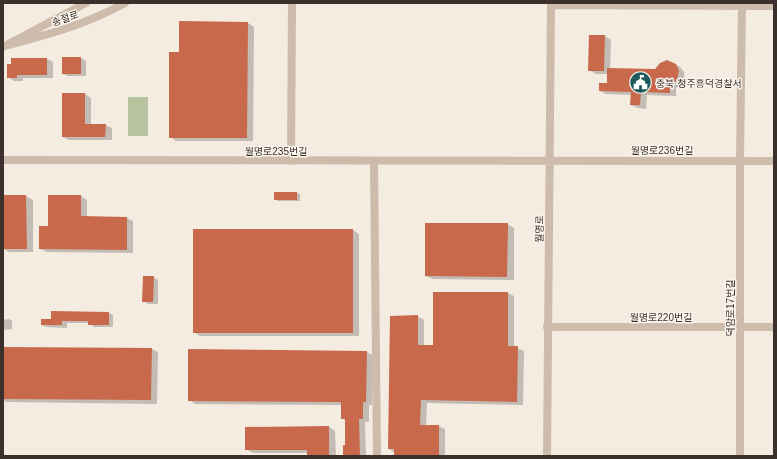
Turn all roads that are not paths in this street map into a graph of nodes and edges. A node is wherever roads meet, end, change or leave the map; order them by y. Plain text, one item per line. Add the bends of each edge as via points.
1 (86, 3) edge
2 (125, 3) edge
3 (292, 3) edge
4 (551, 4) edge
5 (742, 4) edge
6 (774, 6) edge
7 (6, 46) edge
8 (3, 160) edge
9 (550, 160) junction
10 (291, 161) junction
11 (374, 161) junction
12 (740, 161) junction
13 (774, 161) edge
14 (547, 327) junction
15 (774, 327) edge
16 (740, 328) junction
17 (377, 456) edge
18 (546, 456) edge
19 (740, 456) edge

1 - 7 street
2 - 7 street, 송절로 via 98,18
3 - 10 street
4 - 5 street
4 - 9 street, 월명로
5 - 6 street
5 - 12 street, 덕암로17번길
8 - 10 street, 월명로235번길
9 - 11 street, 월명로235번길
9 - 12 street, 월명로236번길
9 - 14 street, 월명로
10 - 11 street, 월명로235번길
11 - 17 street
12 - 13 street, 월명로236번길
12 - 16 street, 덕암로17번길
14 - 16 street, 월명로220번길
14 - 18 street, 월명로
15 - 16 street, 월명로220번길
16 - 19 street, 덕암로17번길

